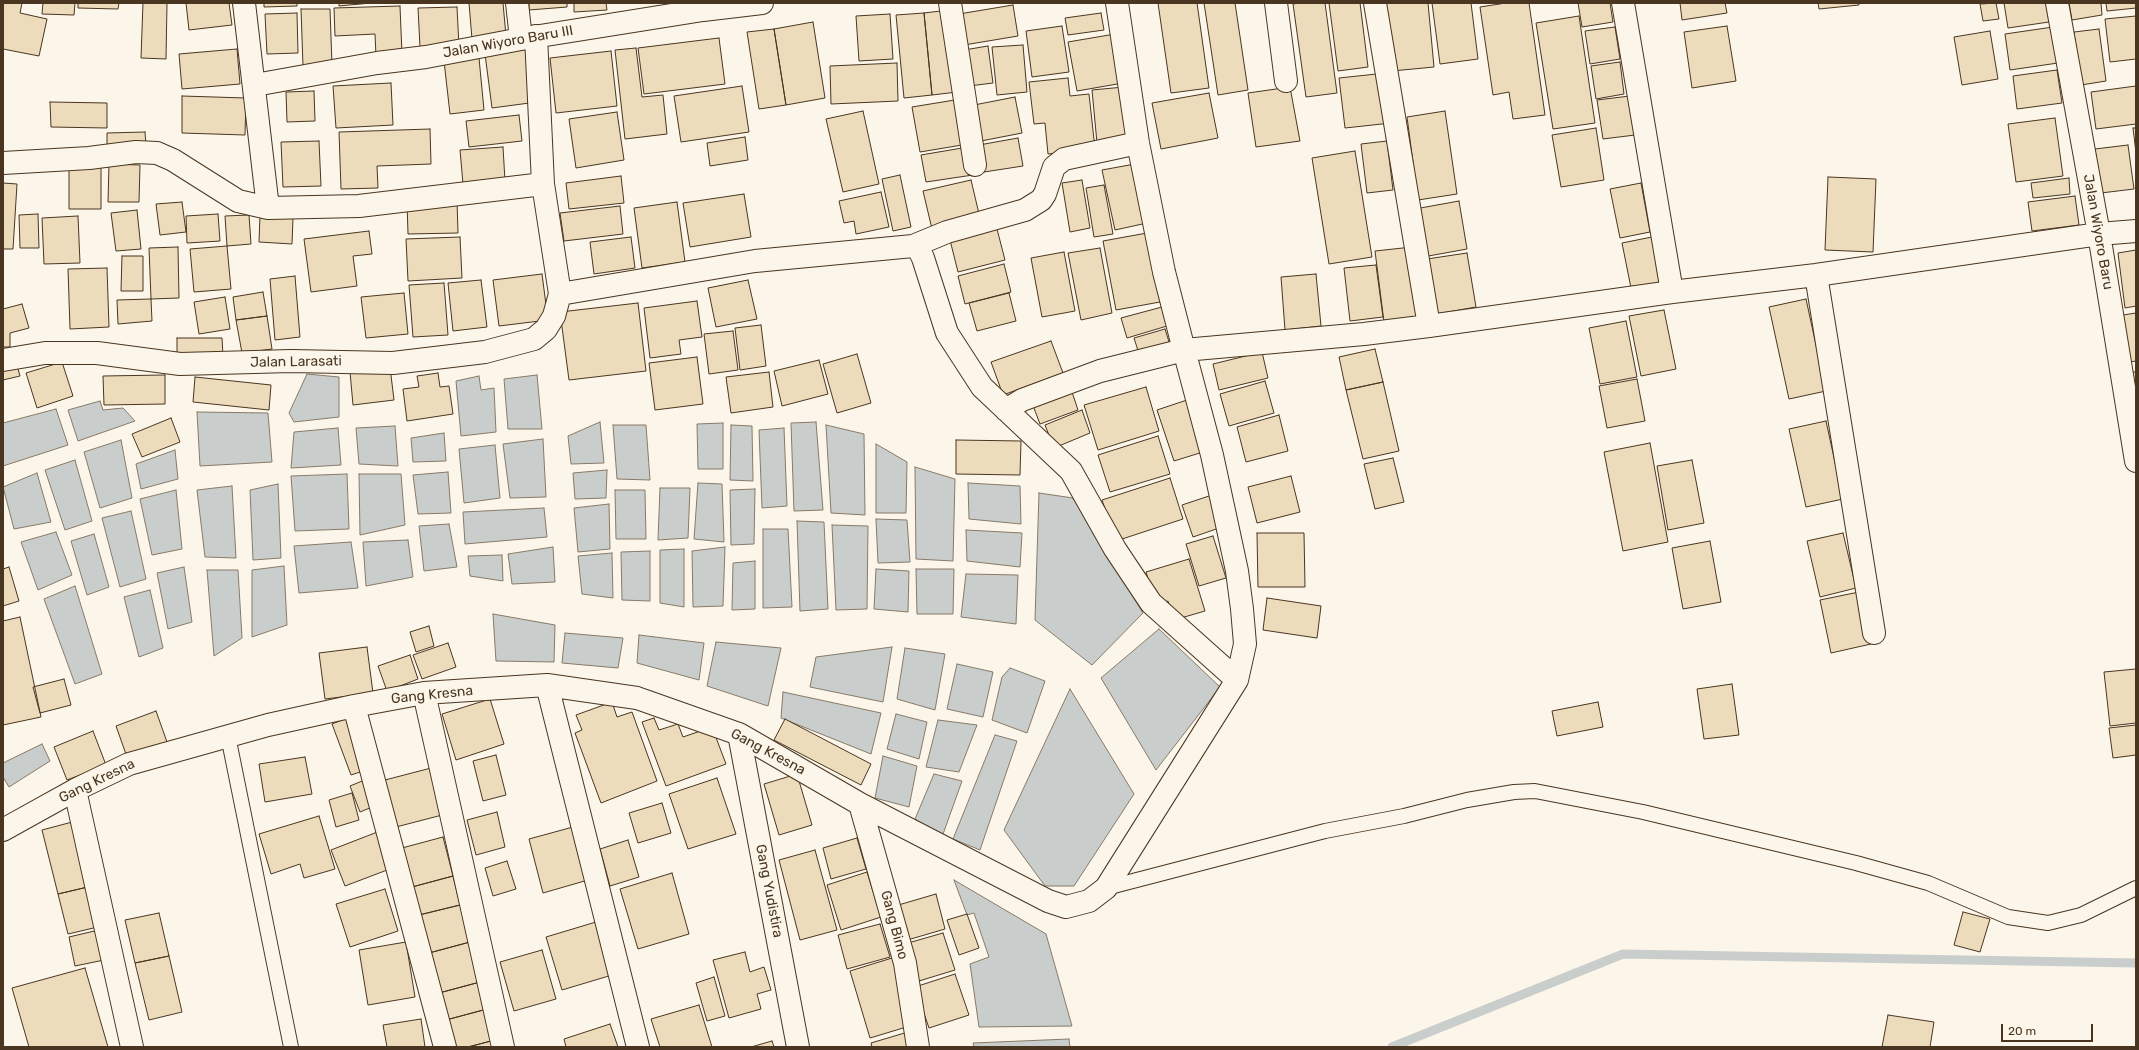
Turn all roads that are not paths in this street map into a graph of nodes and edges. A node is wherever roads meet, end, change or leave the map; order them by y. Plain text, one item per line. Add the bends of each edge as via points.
1 (244, 3) edge
2 (517, 3) edge
3 (762, 3) edge
4 (950, 3) edge
5 (1117, 3) edge
6 (1276, 3) edge
7 (1375, 3) edge
8 (1623, 3) edge
9 (2058, 3) edge
10 (528, 37) junction
11 (1286, 82) dead end
12 (255, 85) junction
13 (1138, 144) junction
14 (3, 163) edge
15 (975, 165) dead end
16 (543, 184) junction
17 (268, 208) junction
18 (2136, 231) edge
19 (2099, 234) junction
20 (913, 246) junction
21 (1816, 274) junction
22 (1672, 292) junction
23 (560, 294) junction
24 (1429, 326) junction
25 (1184, 350) junction
26 (3, 360) edge
27 (1006, 410) junction
28 (2136, 461) edge
29 (1874, 633) dead end
30 (1237, 680) junction
31 (546, 685) junction
32 (424, 693) junction
33 (354, 706) junction
34 (739, 734) junction
35 (228, 736) junction
36 (75, 790) junction
37 (860, 804) junction
38 (3, 830) edge
39 (2136, 888) edge
40 (1098, 894) junction
41 (132, 1047) edge
42 (291, 1047) edge
43 (446, 1047) edge
44 (503, 1047) edge
45 (638, 1047) edge
46 (798, 1047) edge
47 (918, 1047) edge

1 - 12 street
2 - 10 street
3 - 10 street, Jalan Wiyoro Baru III
4 - 15 street
5 - 13 street
6 - 11 street
7 - 24 street
8 - 22 street
9 - 19 street, Jalan Wiyoro Baru
10 - 12 street, Jalan Wiyoro Baru III via 426,57
10 - 16 street
12 - 17 street
13 - 20 street via 1064,159 1054,167 1041,200 1025,210 947,232
13 - 25 street via 1164,272
14 - 17 street via 89,158 136,152 157,153 173,160 238,201
16 - 17 street via 359,206
16 - 23 street
18 - 19 street
19 - 21 street
19 - 28 street, Jalan Wiyoro Baru
20 - 23 street via 755,261
20 - 27 street via 924,258 947,333 982,387
21 - 22 street
21 - 29 street
22 - 24 street
23 - 26 street, Jalan Larasati via 554,316 546,329 534,339 485,352 393,363 290,361 180,364 97,353 45,353
24 - 25 street
25 - 27 street via 1100,371 1022,400
25 - 30 street via 1212,455 1237,571 1244,644
27 - 30 street via 1071,471 1115,549 1151,603
30 - 40 street
31 - 32 street, Gang Kresna
31 - 34 street, Gang Kresna via 637,698
31 - 45 street
32 - 33 street, Gang Kresna
32 - 44 street
33 - 35 street, Gang Kresna via 268,724
33 - 43 street
34 - 37 street, Gang Kresna
34 - 46 street, Gang Yudistira
35 - 36 street, Gang Kresna via 129,764
35 - 42 lane
36 - 38 street, Gang Kresna
36 - 41 street
37 - 40 street, Gang Kresna via 1048,901 1066,907
37 - 47 street, Gang Bimo via 905,963
39 - 40 lane via 2081,915 2048,923 2008,917 1928,883 1856,863 1644,812 1535,791 1467,800 1404,816 1325,831

